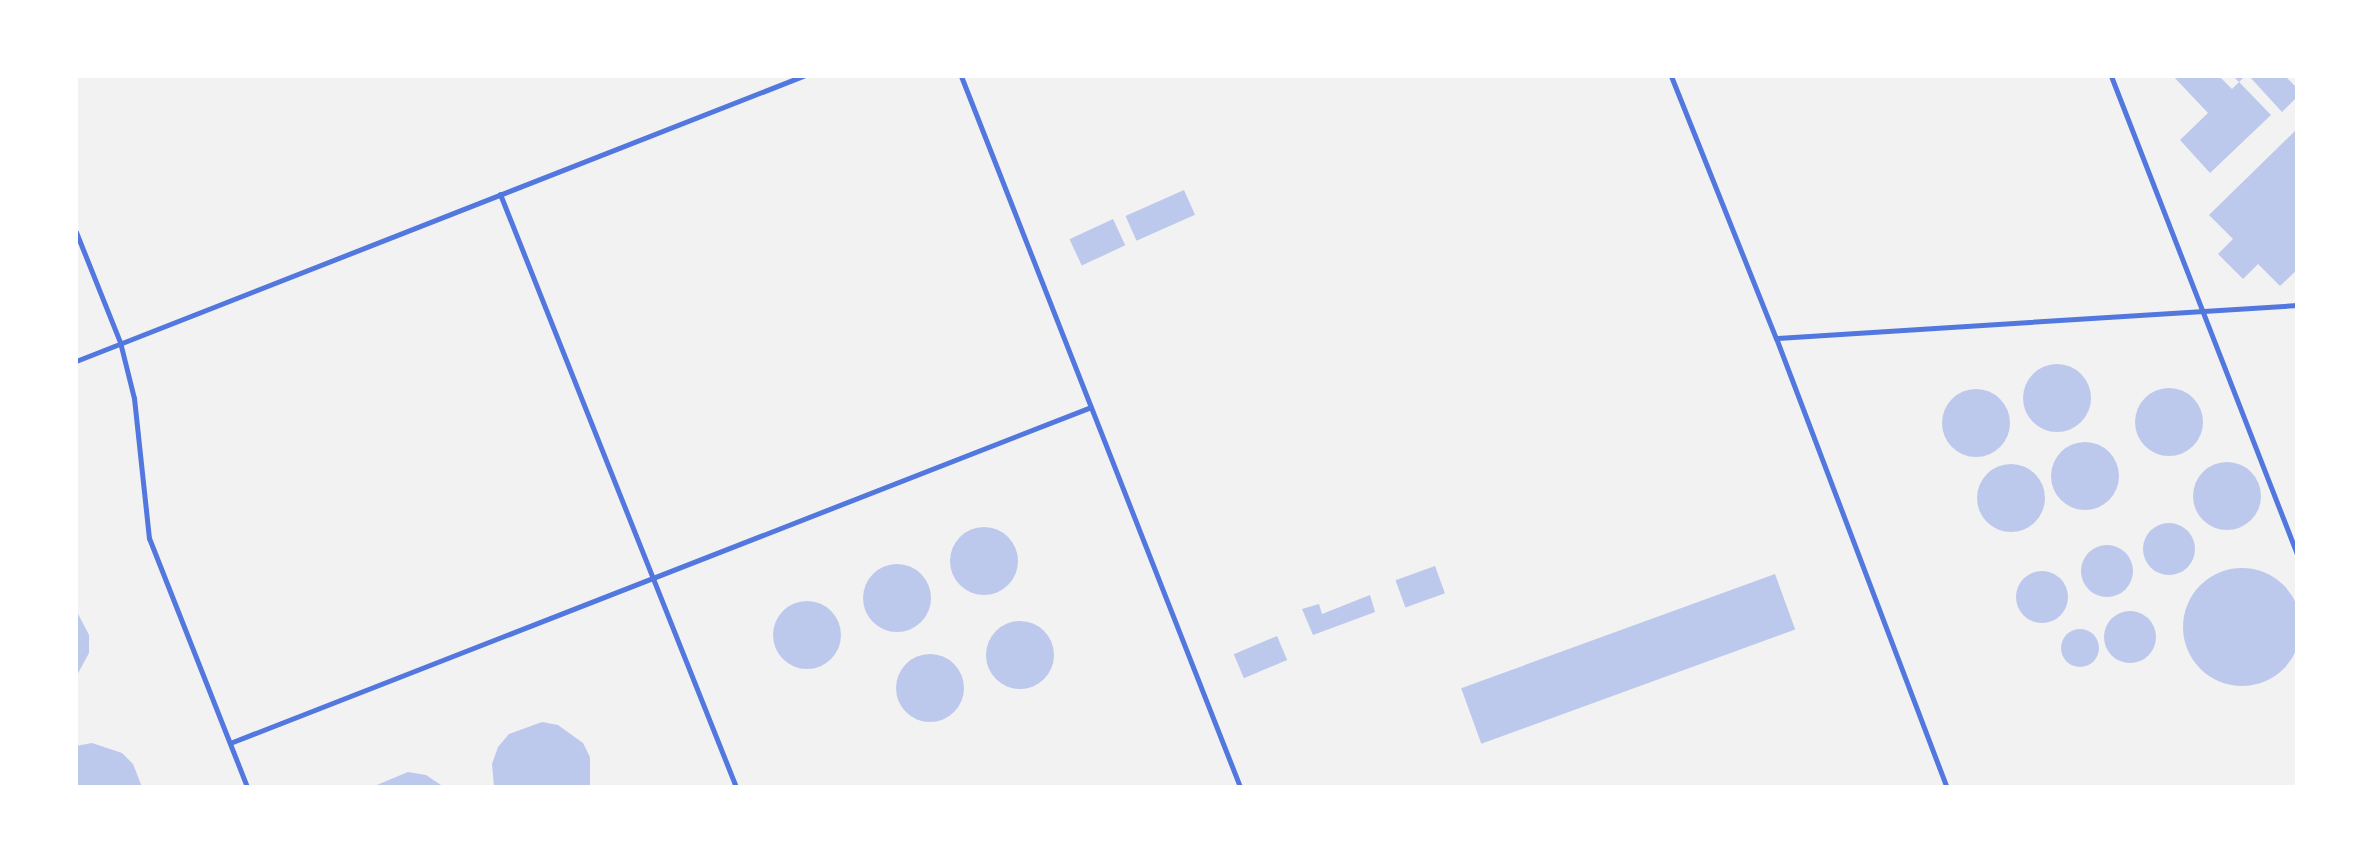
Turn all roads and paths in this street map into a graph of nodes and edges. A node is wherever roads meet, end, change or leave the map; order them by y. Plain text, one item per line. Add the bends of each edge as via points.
1 (803, 76) edge
2 (961, 76) edge
3 (1671, 76) edge
4 (2111, 76) edge
5 (500, 194) junction
6 (76, 232) edge
7 (2297, 305) edge
8 (2200, 313) junction
9 (1776, 338) junction
10 (120, 342) junction
11 (76, 361) edge
12 (1091, 407) junction
13 (2297, 554) edge
14 (655, 577) junction
15 (230, 743) junction
16 (247, 787) edge
17 (736, 787) edge
18 (1240, 787) edge
19 (1947, 787) edge

1 - 5 lane
2 - 12 lane
3 - 9 lane
4 - 8 lane
5 - 10 lane
5 - 14 lane
6 - 10 lane
7 - 8 lane
8 - 9 lane
8 - 13 lane
9 - 19 lane
10 - 11 lane
10 - 15 lane via 134,398 149,538
12 - 14 lane
12 - 18 lane
14 - 15 lane
14 - 17 lane
15 - 16 lane

